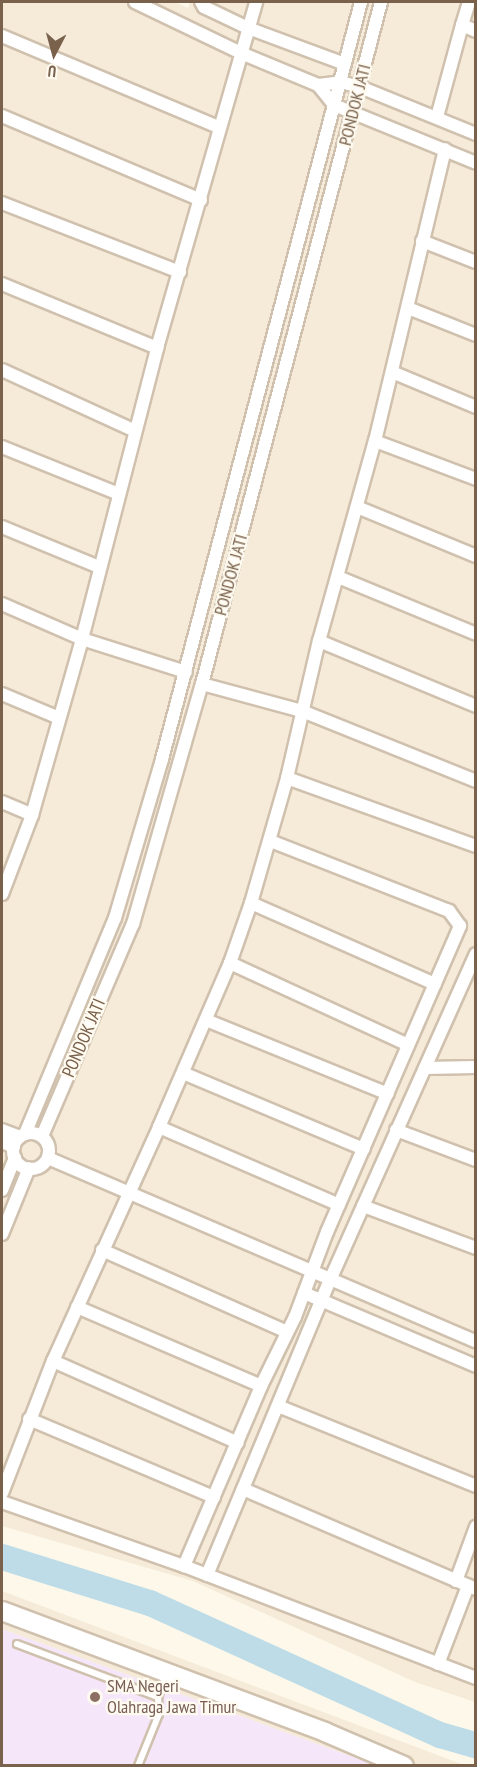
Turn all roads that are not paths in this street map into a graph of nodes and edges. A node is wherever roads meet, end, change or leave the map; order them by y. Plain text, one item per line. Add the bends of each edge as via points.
1 (135, 2) edge
2 (201, 2) edge
3 (256, 2) edge
4 (361, 2) edge
5 (381, 2) edge
6 (469, 2) edge
7 (462, 25) junction
8 (248, 28) junction
9 (476, 31) edge
10 (2, 36) edge
11 (241, 52) junction
12 (345, 64) junction
13 (341, 82) junction
14 (318, 85) junction
15 (360, 87) junction
16 (334, 105) junction
17 (354, 112) junction
18 (2, 116) edge
19 (436, 117) junction
20 (218, 128) junction
21 (476, 134) edge
22 (445, 149) junction
23 (476, 163) edge
24 (201, 200) junction
25 (2, 203) edge
26 (422, 241) junction
27 (476, 262) edge
28 (180, 272) junction
29 (2, 284) edge
30 (408, 308) junction
31 (476, 335) edge
32 (157, 348) junction
33 (2, 370) edge
34 (392, 372) junction
35 (476, 407) edge
36 (135, 431) junction
37 (375, 441) junction
38 (2, 447) edge
39 (476, 479) edge
40 (119, 494) junction
41 (357, 507) junction
42 (2, 527) edge
43 (476, 556) edge
44 (99, 567) junction
45 (338, 577) junction
46 (2, 604) edge
47 (476, 634) edge
48 (81, 639) junction
49 (319, 641) junction
50 (186, 672) junction
51 (202, 684) junction
52 (2, 694) edge
53 (476, 706) edge
54 (302, 711) junction
55 (59, 718) junction
56 (162, 759) junction
57 (180, 762) junction
58 (287, 778) junction
59 (476, 781) edge
60 (2, 802) edge
61 (32, 816) junction
62 (270, 841) junction
63 (476, 846) edge
64 (2, 894) edge
65 (251, 903) junction
66 (476, 954) edge
67 (230, 963) junction
68 (435, 984) junction
69 (206, 1020) junction
70 (408, 1045) junction
71 (476, 1066) edge
72 (425, 1068) junction
73 (183, 1073) junction
74 (388, 1094) junction
75 (159, 1127) junction
76 (2, 1130) edge
77 (396, 1130) junction
78 (42, 1136) junction
79 (15, 1143) edge
80 (364, 1149) junction
81 (48, 1158) junction
82 (476, 1160) edge
83 (29, 1168) junction
84 (2, 1190) edge
85 (131, 1192) junction
86 (339, 1205) junction
87 (363, 1206) junction
88 (2, 1234) edge
89 (476, 1248) edge
90 (102, 1250) junction
91 (313, 1272) junction
92 (330, 1280) junction
93 (304, 1293) junction
94 (321, 1301) junction
95 (76, 1306) junction
96 (287, 1332) junction
97 (476, 1341) edge
98 (53, 1361) junction
99 (476, 1366) edge
100 (261, 1386) junction
101 (278, 1406) junction
102 (29, 1419) junction
103 (238, 1443) junction
104 (476, 1486) edge
105 (243, 1489) junction
106 (2, 1494) edge
107 (214, 1497) junction
108 (2, 1502) edge
109 (476, 1527) edge
110 (184, 1566) junction
111 (207, 1575) junction
112 (466, 1585) edge
113 (2, 1610) edge
114 (17, 1644) dead end
115 (438, 1664) junction
116 (167, 1672) junction
117 (476, 1678) edge
118 (158, 1697) junction
119 (138, 1766) edge
120 (404, 1766) edge

1 - 11 street
2 - 8 street
3 - 8 street
4 - 12 street, PONDOK JATI
5 - 15 street, PONDOK JATI
6 - 7 street
7 - 9 street
7 - 19 street
8 - 11 street
8 - 12 street
10 - 20 street
11 - 14 street
11 - 20 street
12 - 13 street, PONDOK JATI
13 - 14 street
13 - 15 street
13 - 16 street, PONDOK JATI
14 - 16 street
15 - 17 street, PONDOK JATI
15 - 19 street
16 - 17 street
16 - 50 street, PONDOK JATI
17 - 22 street
17 - 51 street, PONDOK JATI
18 - 24 street
19 - 21 street
20 - 24 street
22 - 23 street
22 - 26 street
24 - 28 street
25 - 28 street
26 - 27 street
26 - 30 street
28 - 32 street
29 - 32 street
30 - 31 street
30 - 34 street
32 - 36 street
33 - 36 street
34 - 35 street
34 - 37 street
36 - 40 street
37 - 39 street
37 - 41 street
38 - 40 street
40 - 44 street
41 - 43 street
41 - 45 street
42 - 44 street
44 - 48 street
45 - 47 street
45 - 49 street
46 - 48 street
48 - 50 street
48 - 55 street
49 - 53 street
49 - 54 street
50 - 56 street, PONDOK JATI
51 - 54 street
51 - 57 street, PONDOK JATI
52 - 55 street
54 - 58 street
54 - 59 street
55 - 61 street
56 - 57 street
56 - 79 street, PONDOK JATI via 115,918
57 - 78 street, PONDOK JATI via 133,924
58 - 62 street
58 - 63 street
60 - 61 street
61 - 64 street
62 - 65 street
62 - 68 street via 449,911 460,926
65 - 67 street
65 - 68 street
66 - 72 street
67 - 69 street
67 - 70 street
68 - 70 street
69 - 73 street
69 - 74 street
70 - 74 street
71 - 72 street
72 - 77 street
73 - 75 street
73 - 80 street
74 - 80 street
75 - 85 street
75 - 86 street
76 - 79 street
77 - 82 street
77 - 87 street
78 - 79 street
78 - 81 street via 49,1146
79 - 83 street
79 - 84 street, PONDOK JATI
80 - 86 street
81 - 83 street via 40,1166
81 - 85 street
83 - 88 street
85 - 90 street
85 - 91 street
86 - 91 street
87 - 89 street
87 - 92 street
90 - 95 street
90 - 96 street
91 - 92 street
91 - 93 street
92 - 94 street
92 - 97 street
93 - 94 street
93 - 96 street
94 - 99 street
94 - 101 street
95 - 98 street
95 - 100 street
96 - 100 street
98 - 102 street
98 - 103 street
100 - 103 street
101 - 104 street
101 - 105 street
102 - 106 street
102 - 107 street
103 - 107 street
105 - 111 street
105 - 112 street
107 - 110 street
108 - 110 street
109 - 112 street
110 - 111 street
111 - 115 street
112 - 115 street
113 - 116 street
114 - 118 lane
115 - 117 street
116 - 118 lane
116 - 120 street
118 - 119 lane via 159,1714

